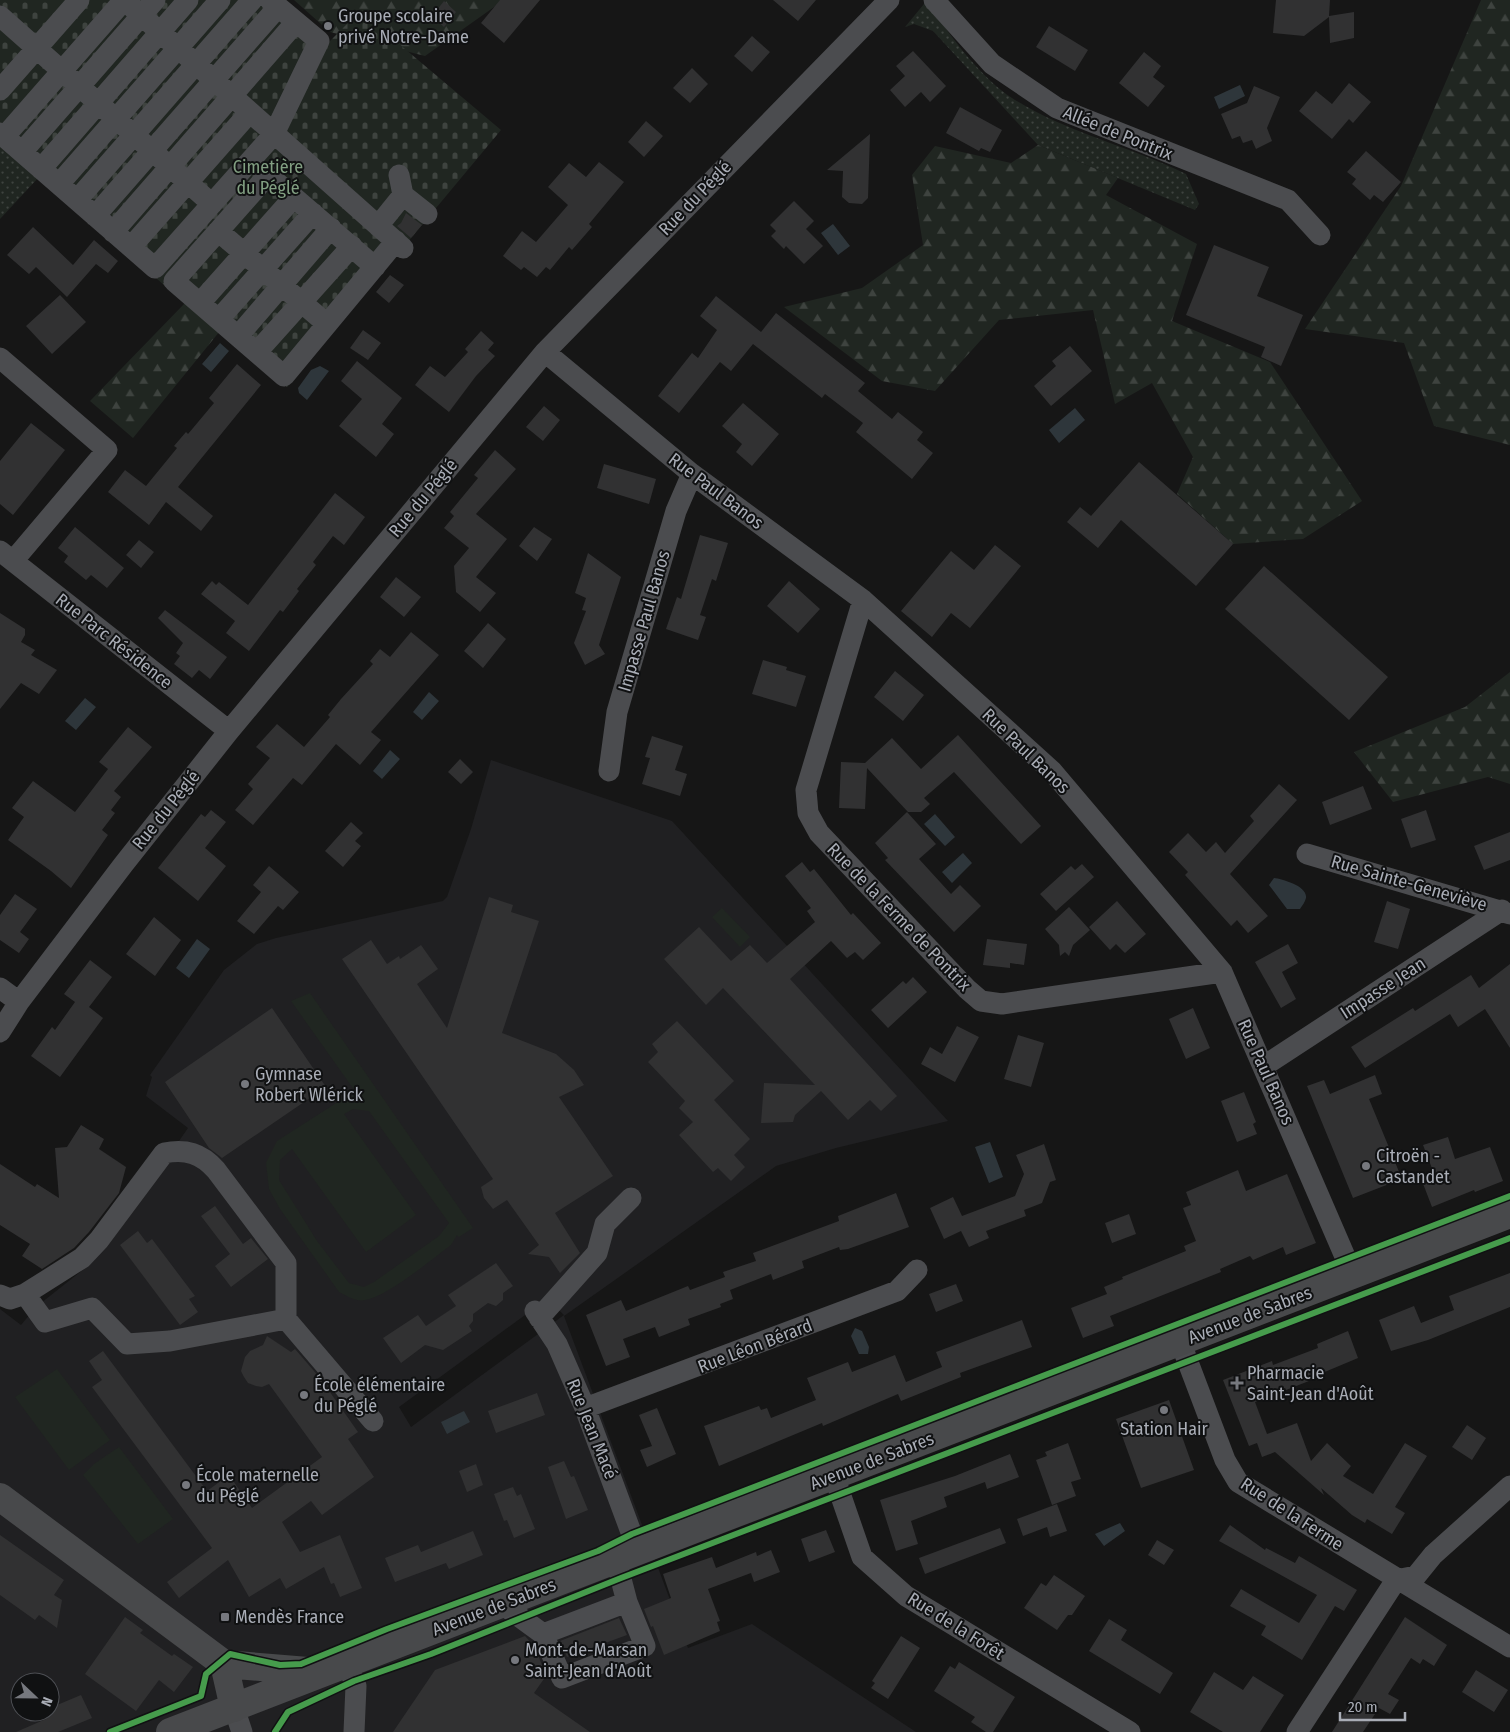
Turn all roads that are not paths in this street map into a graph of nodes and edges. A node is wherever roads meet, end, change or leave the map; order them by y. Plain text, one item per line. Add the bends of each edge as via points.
1 (79, 0) edge
2 (124, 0) edge
3 (188, 0) edge
4 (220, 0) edge
5 (252, 0) edge
6 (889, 0) edge
7 (934, 0) edge
8 (274, 3) edge
9 (148, 8) edge
10 (0, 16) edge
11 (296, 22) junction
12 (160, 32) junction
13 (37, 48) junction
14 (178, 48) junction
15 (196, 64) junction
16 (62, 70) junction
17 (214, 80) junction
18 (80, 86) junction
19 (0, 90) edge
20 (232, 96) junction
21 (98, 103) junction
22 (250, 112) junction
23 (116, 118) junction
24 (274, 134) junction
25 (2, 135) edge
26 (134, 135) junction
27 (152, 150) junction
28 (22, 152) junction
29 (170, 166) junction
30 (41, 169) junction
31 (399, 175) dead end
32 (188, 182) junction
33 (59, 184) junction
34 (403, 195) junction
35 (294, 197) junction
36 (77, 200) junction
37 (212, 204) junction
38 (314, 213) junction
39 (427, 214) dead end
40 (95, 216) junction
41 (378, 226) junction
42 (331, 228) junction
43 (218, 231) junction
44 (113, 232) junction
45 (1320, 235) dead end
46 (352, 246) junction
47 (131, 248) junction
48 (244, 253) junction
49 (376, 266) junction
50 (263, 270) junction
51 (281, 285) junction
52 (302, 302) junction
53 (200, 303) junction
54 (219, 320) junction
55 (327, 324) junction
56 (238, 336) junction
57 (257, 352) junction
58 (545, 352) junction
59 (0, 358) edge
60 (692, 474) junction
61 (6, 556) edge
62 (863, 600) junction
63 (229, 731) junction
64 (609, 771) dead end
65 (1307, 854) dead end
66 (1506, 912) edge
67 (1222, 972) junction
68 (0, 988) edge
69 (19, 1002) junction
70 (0, 1032) edge
71 (1264, 1066) junction
72 (631, 1198) dead end
73 (1510, 1214) edge
74 (917, 1270) dead end
75 (1353, 1275) junction
76 (25, 1294) junction
77 (0, 1295) edge
78 (286, 1319) junction
79 (1180, 1341) junction
80 (585, 1408) junction
81 (373, 1421) dead end
82 (834, 1476) junction
83 (1510, 1486) edge
84 (0, 1496) edge
85 (627, 1556) junction
86 (1396, 1580) junction
87 (627, 1602) junction
88 (502, 1604) junction
89 (543, 1634) junction
90 (1510, 1647) edge
91 (224, 1664) junction
92 (336, 1668) junction
93 (238, 1720) edge
94 (170, 1732) edge
95 (354, 1732) edge
96 (1130, 1732) edge
97 (1297, 1732) edge

1 - 13 street
2 - 9 street
2 - 16 street
3 - 12 street
4 - 14 street
5 - 15 street
6 - 58 street, Rue du Péglé
7 - 45 street, Allée de Pontrix via 992,64 1058,108 1288,200
8 - 11 street
8 - 17 street
9 - 12 street
9 - 18 street
10 - 13 street
11 - 20 street
11 - 24 street via 319,41
12 - 14 street
12 - 21 street
13 - 16 street
13 - 19 street
14 - 15 street
14 - 23 street
15 - 17 street
15 - 26 street
16 - 18 street
16 - 25 street
17 - 20 street
17 - 27 street
18 - 21 street
18 - 28 street
20 - 22 street
20 - 29 street
21 - 23 street
21 - 30 street
22 - 24 street
22 - 32 street
23 - 26 street
23 - 33 street
24 - 37 street
24 - 41 street
25 - 28 street
26 - 27 street
26 - 36 street
27 - 29 street
27 - 40 street
28 - 30 street
29 - 32 street
29 - 44 street
30 - 33 street
31 - 34 street
32 - 37 street
32 - 47 street
33 - 36 street
34 - 39 street
34 - 41 street
35 - 38 street
35 - 43 street via 268,175
35 - 48 street
36 - 40 street
37 - 47 street via 155,268
38 - 42 street
38 - 50 street
40 - 44 street
41 - 49 street via 400,245
42 - 46 street
42 - 51 street
43 - 48 street
43 - 53 street via 174,281
44 - 47 street
46 - 49 street
46 - 52 street
48 - 50 street
48 - 53 street
49 - 55 street
50 - 51 street
50 - 54 street
51 - 52 street
51 - 56 street
52 - 55 street
52 - 57 street
53 - 54 street
54 - 56 street
55 - 57 street via 284,376
56 - 57 street
58 - 60 street, Rue Paul Banos
58 - 63 street, Rue du Péglé
59 - 61 street via 99,431 107,450
60 - 62 street, Rue Paul Banos
60 - 64 street, Impasse Paul Banos via 676,511 617,712
61 - 63 street, Rue Parc Résidence
62 - 67 street, Rue Paul Banos via 1052,771
62 - 67 street, Rue de la Ferme de Pontrix via 806,790 808,813 819,833 968,989 982,1001 1002,1004
63 - 69 street, Rue du Péglé
65 - 66 street, Rue Sainte-Geneviève
66 - 71 street, Impasse Jean
67 - 71 street, Rue Paul Banos
68 - 69 street
69 - 70 street, Rue du Péglé
71 - 75 street, Rue Paul Banos
72 - 80 street, Rue Jean Macé via 605,1224 597,1253 537,1315 557,1344
73 - 75 main road, Avenue de Sabres
74 - 80 street, Rue Léon Bérard via 897,1291
75 - 79 main road, Avenue de Sabres
76 - 77 street via 10,1299
76 - 78 street via 45,1322 92,1308 127,1344 170,1342
76 - 78 street via 82,1258 164,1153 177,1150 193,1152 207,1159 286,1263
78 - 81 street
79 - 82 main road, Avenue de Sabres
79 - 86 street, Rue de la Ferme via 1225,1460 1238,1482
80 - 85 street, Rue Jean Macé
82 - 85 main road, Avenue de Sabres
82 - 96 street, Rue de la Forêt via 862,1557 906,1596
83 - 86 street via 1432,1555 1416,1576
84 - 91 main road
85 - 87 street, Rue Jean Macé
85 - 88 main road, Avenue de Sabres
86 - 90 street, Rue de la Ferme
86 - 97 street
87 - 89 street
87 - 89 street, Rue Jean Macé via 645,1646 562,1678
88 - 89 street
88 - 92 main road, Avenue de Sabres
91 - 92 main road
91 - 93 main road
92 - 93 main road, Avenue de Sabres
92 - 95 street via 356,1686
93 - 94 main road, Avenue de Sabres

